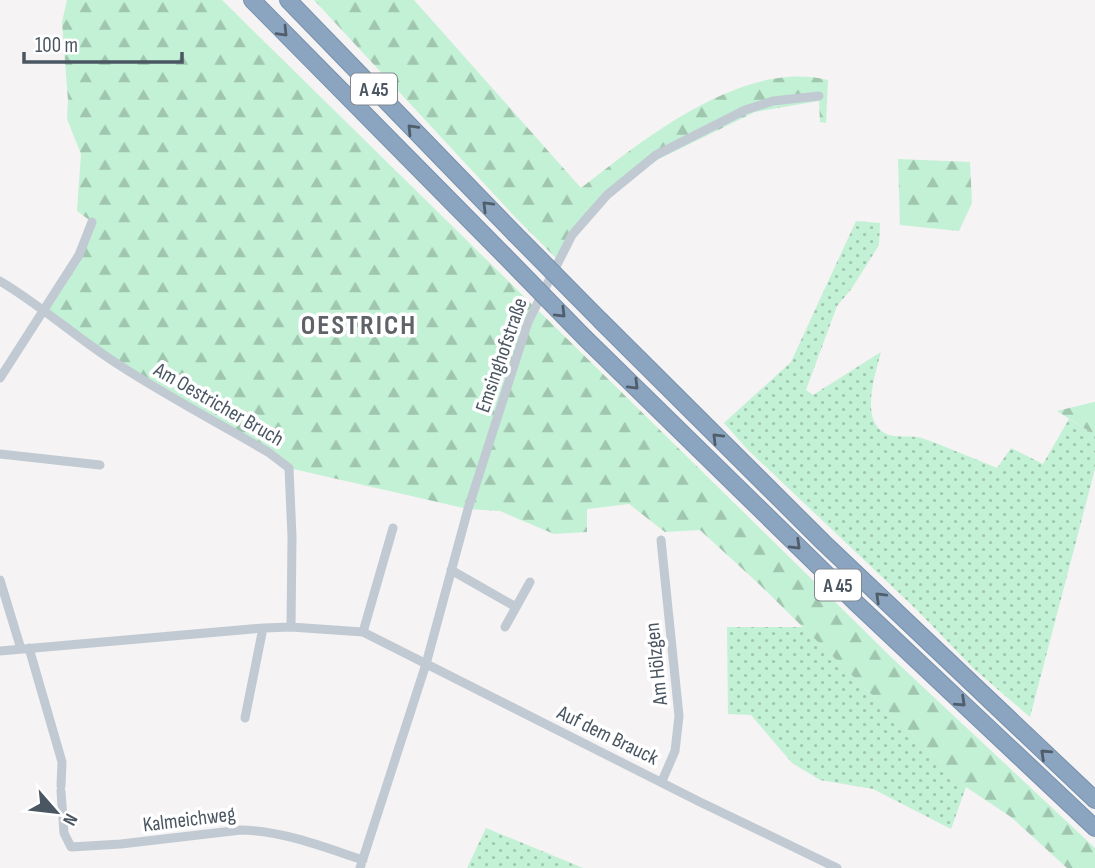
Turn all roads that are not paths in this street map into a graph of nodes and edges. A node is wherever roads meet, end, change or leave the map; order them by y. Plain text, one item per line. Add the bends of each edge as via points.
1 (288, 0) edge
2 (254, 3) edge
3 (819, 96) dead end
4 (92, 222) dead end
5 (0, 281) edge
6 (45, 309) junction
7 (0, 378) edge
8 (0, 454) edge
9 (100, 466) dead end
10 (393, 528) dead end
11 (661, 540) dead end
12 (451, 570) junction
13 (0, 580) edge
14 (530, 582) dead end
15 (516, 607) junction
16 (291, 627) junction
17 (505, 627) dead end
18 (263, 628) junction
19 (363, 632) junction
20 (25, 649) junction
21 (0, 650) edge
22 (426, 664) junction
23 (245, 718) dead end
24 (662, 781) junction
25 (1095, 800) edge
26 (1095, 828) edge
27 (361, 864) edge
28 (837, 868) edge

25 -> 1 highway, A 45, bridge via 814,533
2 -> 26 highway, A 45, bridge via 585,338 846,594
3 - 12 street, Emsinghofstraße via 773,101 745,110 656,155 607,195 572,235 528,322
4 - 6 street via 79,255
5 - 6 street, Am Oestricher Bruch
6 - 7 street
6 - 16 street, Am Oestricher Bruch via 119,365 289,468
8 - 9 street
10 - 19 street
11 - 24 street, Am Hölzgen via 679,716 675,751
12 - 15 street
12 - 22 street, Emsinghofstraße
13 - 20 street
14 - 15 street
15 - 17 street
16 - 18 street, Auf dem Brauck
16 - 19 street, Auf dem Brauck
18 - 20 street, Auf dem Brauck
18 - 23 street
19 - 22 street, Auf dem Brauck
20 - 21 street, Auf dem Brauck
20 - 27 street, Kalmeichweg via 62,762 64,833 71,847 258,830 297,838
22 - 24 street, Auf dem Brauck
22 - 27 street, Emsinghofstraße
24 - 28 street, Auf dem Brauck

